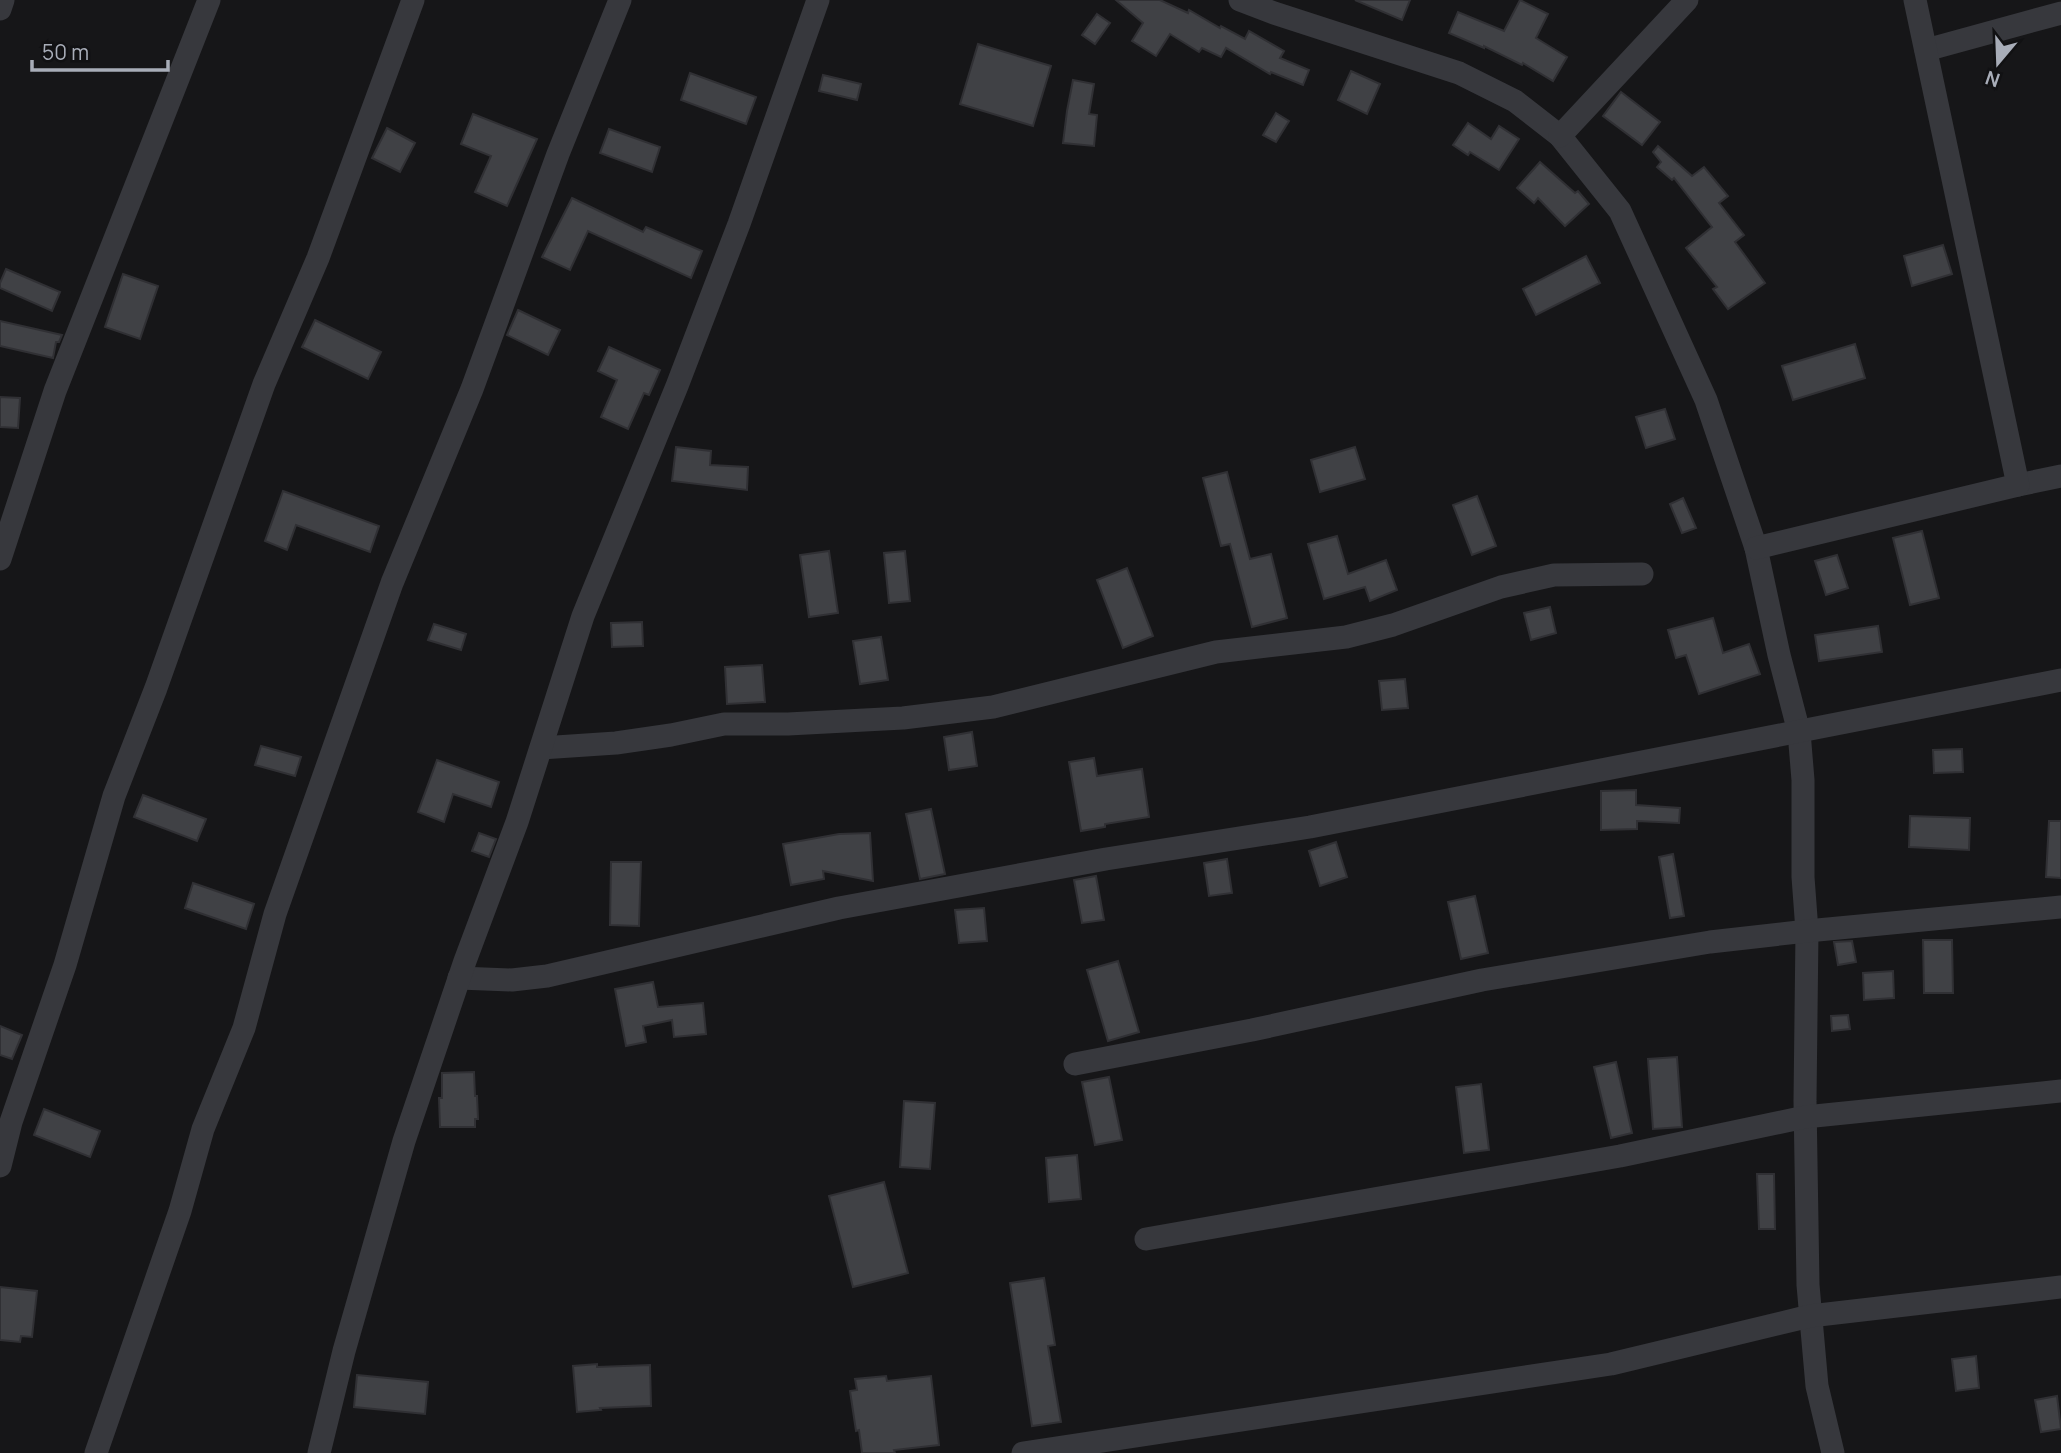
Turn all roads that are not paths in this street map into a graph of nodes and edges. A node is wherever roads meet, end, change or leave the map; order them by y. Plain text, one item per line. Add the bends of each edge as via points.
1 (3, 0) edge
2 (209, 0) edge
3 (413, 0) edge
4 (620, 0) edge
5 (818, 0) edge
6 (1240, 0) edge
7 (1687, 0) edge
8 (1915, 0) edge
9 (0, 9) edge
10 (2061, 13) edge
11 (1926, 50) junction
12 (1560, 136) junction
13 (2061, 476) edge
14 (2018, 485) junction
15 (1756, 548) junction
16 (0, 559) edge
17 (1642, 573) dead end
18 (2061, 680) edge
19 (1799, 732) junction
20 (541, 748) junction
21 (2061, 907) edge
22 (1807, 931) junction
23 (460, 978) junction
24 (1075, 1064) dead end
25 (2061, 1091) edge
26 (1805, 1117) junction
27 (0, 1167) edge
28 (1146, 1238) dead end
29 (2061, 1287) edge
30 (1811, 1315) junction
31 (96, 1453) edge
32 (319, 1453) edge
33 (1023, 1453) edge
34 (1833, 1453) edge

1 - 9 street
2 - 16 street via 55,391
3 - 27 street via 318,258 264,384 114,796
4 - 31 street via 472,389 392,583 275,914 244,1028 203,1129 180,1211
5 - 20 street via 682,374 583,617
6 - 12 street via 1459,73 1515,102
7 - 12 street
8 - 11 street
10 - 11 street
11 - 14 street
12 - 15 street via 1620,211 1706,400
13 - 14 street
14 - 15 street
15 - 19 street
17 - 20 street via 1554,575 1346,637 1216,652 993,707 903,719 724,724 616,743
18 - 19 street
19 - 22 street
19 - 23 street via 1310,827 839,908 547,976
20 - 23 street
21 - 22 street
22 - 24 street via 1710,942 1482,980
22 - 26 street
23 - 32 street via 404,1141
25 - 26 street
26 - 28 street via 1620,1156
26 - 30 street
29 - 30 street
30 - 33 street via 1611,1364
30 - 34 street via 1817,1386

